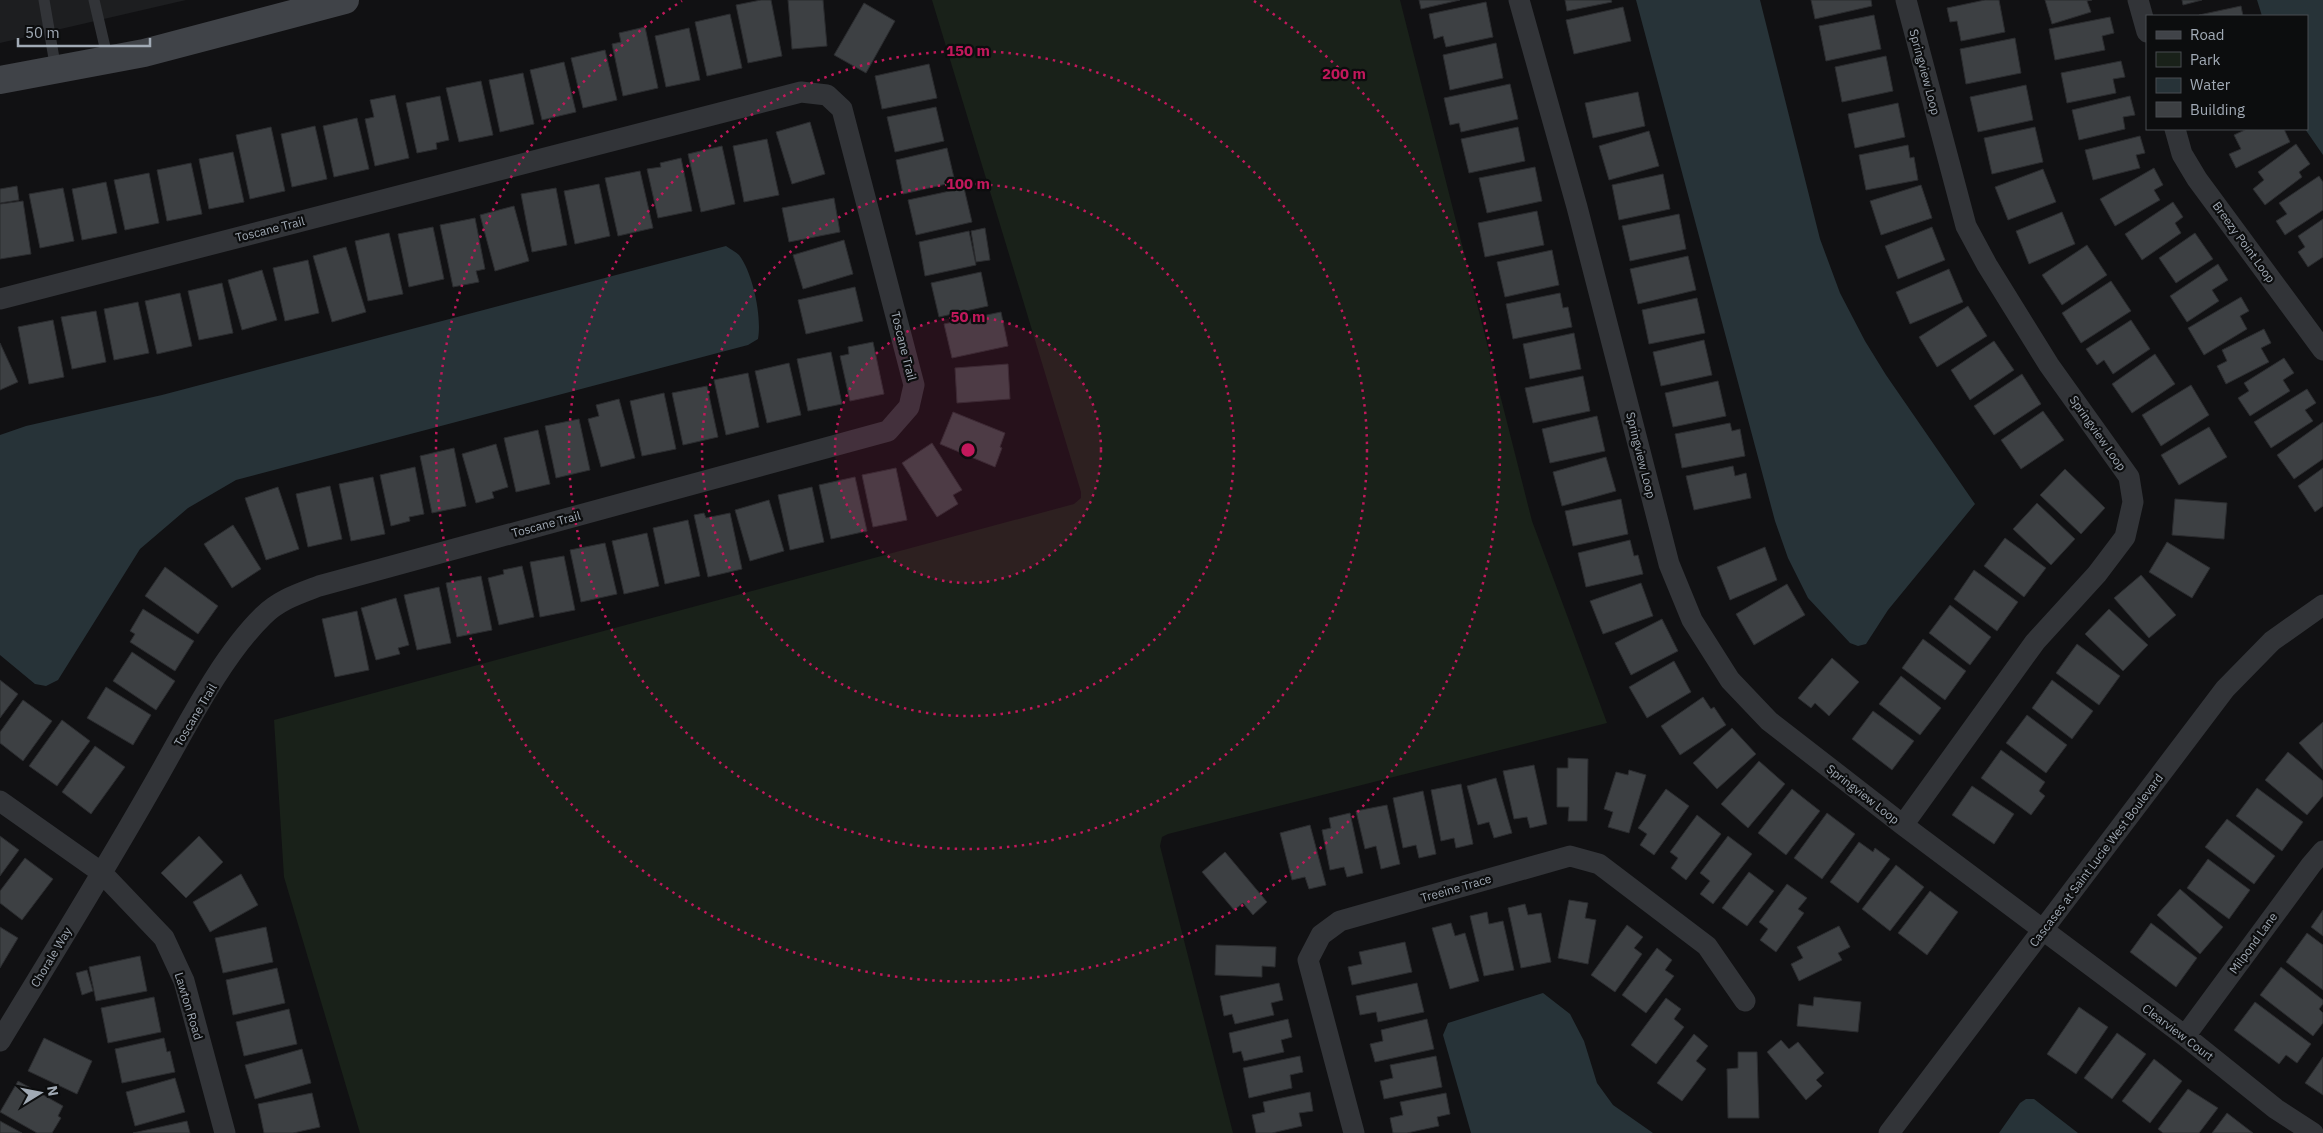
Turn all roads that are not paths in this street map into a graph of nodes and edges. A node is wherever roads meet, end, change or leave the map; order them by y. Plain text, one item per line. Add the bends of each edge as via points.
1 (44, 0) edge
2 (94, 0) edge
3 (345, 0) edge
4 (1519, 0) edge
5 (1906, 0) edge
6 (2138, 0) edge
7 (2146, 28) edge
8 (108, 60) junction
9 (56, 70) junction
10 (0, 80) edge
11 (2174, 130) edge
12 (0, 299) edge
13 (2323, 350) edge
14 (2323, 605) edge
15 (0, 800) edge
16 (1903, 826) junction
17 (2323, 852) edge
18 (102, 873) junction
19 (2043, 930) junction
20 (1745, 1001) dead end
21 (2185, 1036) junction
22 (0, 1041) edge
23 (225, 1133) edge
24 (1354, 1133) edge
25 (1889, 1133) edge
26 (2313, 1133) edge

1 - 9 lane
2 - 8 lane
3 - 8 street
4 - 16 street, Springview Loop via 1577,207 1669,564 1692,620 1730,680 1769,721
5 - 16 street, Springview Loop via 1966,226 2049,365 2129,477 2133,502 2125,537 2097,574 2035,642
6 - 7 street
8 - 9 street
9 - 10 street
11 - 13 street, Breezy Point Loop via 2182,154 2197,179
12 - 18 street, Toscane Trail via 800,92 827,95 842,110 914,385 909,406 888,431 319,586 286,598 239,643
14 - 19 street, Cascases at Saint Lucie West Boulevard via 2272,641 2225,689
15 - 18 street
16 - 19 street, Springview Loop
17 - 21 street, Milpond Lane
18 - 22 street, Chorale Way
18 - 23 street, Lawton Road via 164,938 184,981
19 - 21 street, Clearview Court
19 - 25 street, Cascases at Saint Lucie West Boulevard
20 - 24 street, Treeine Trace via 1707,946 1599,864 1570,856 1340,921 1321,935 1308,960
21 - 26 street, Clearview Court via 2276,1109

